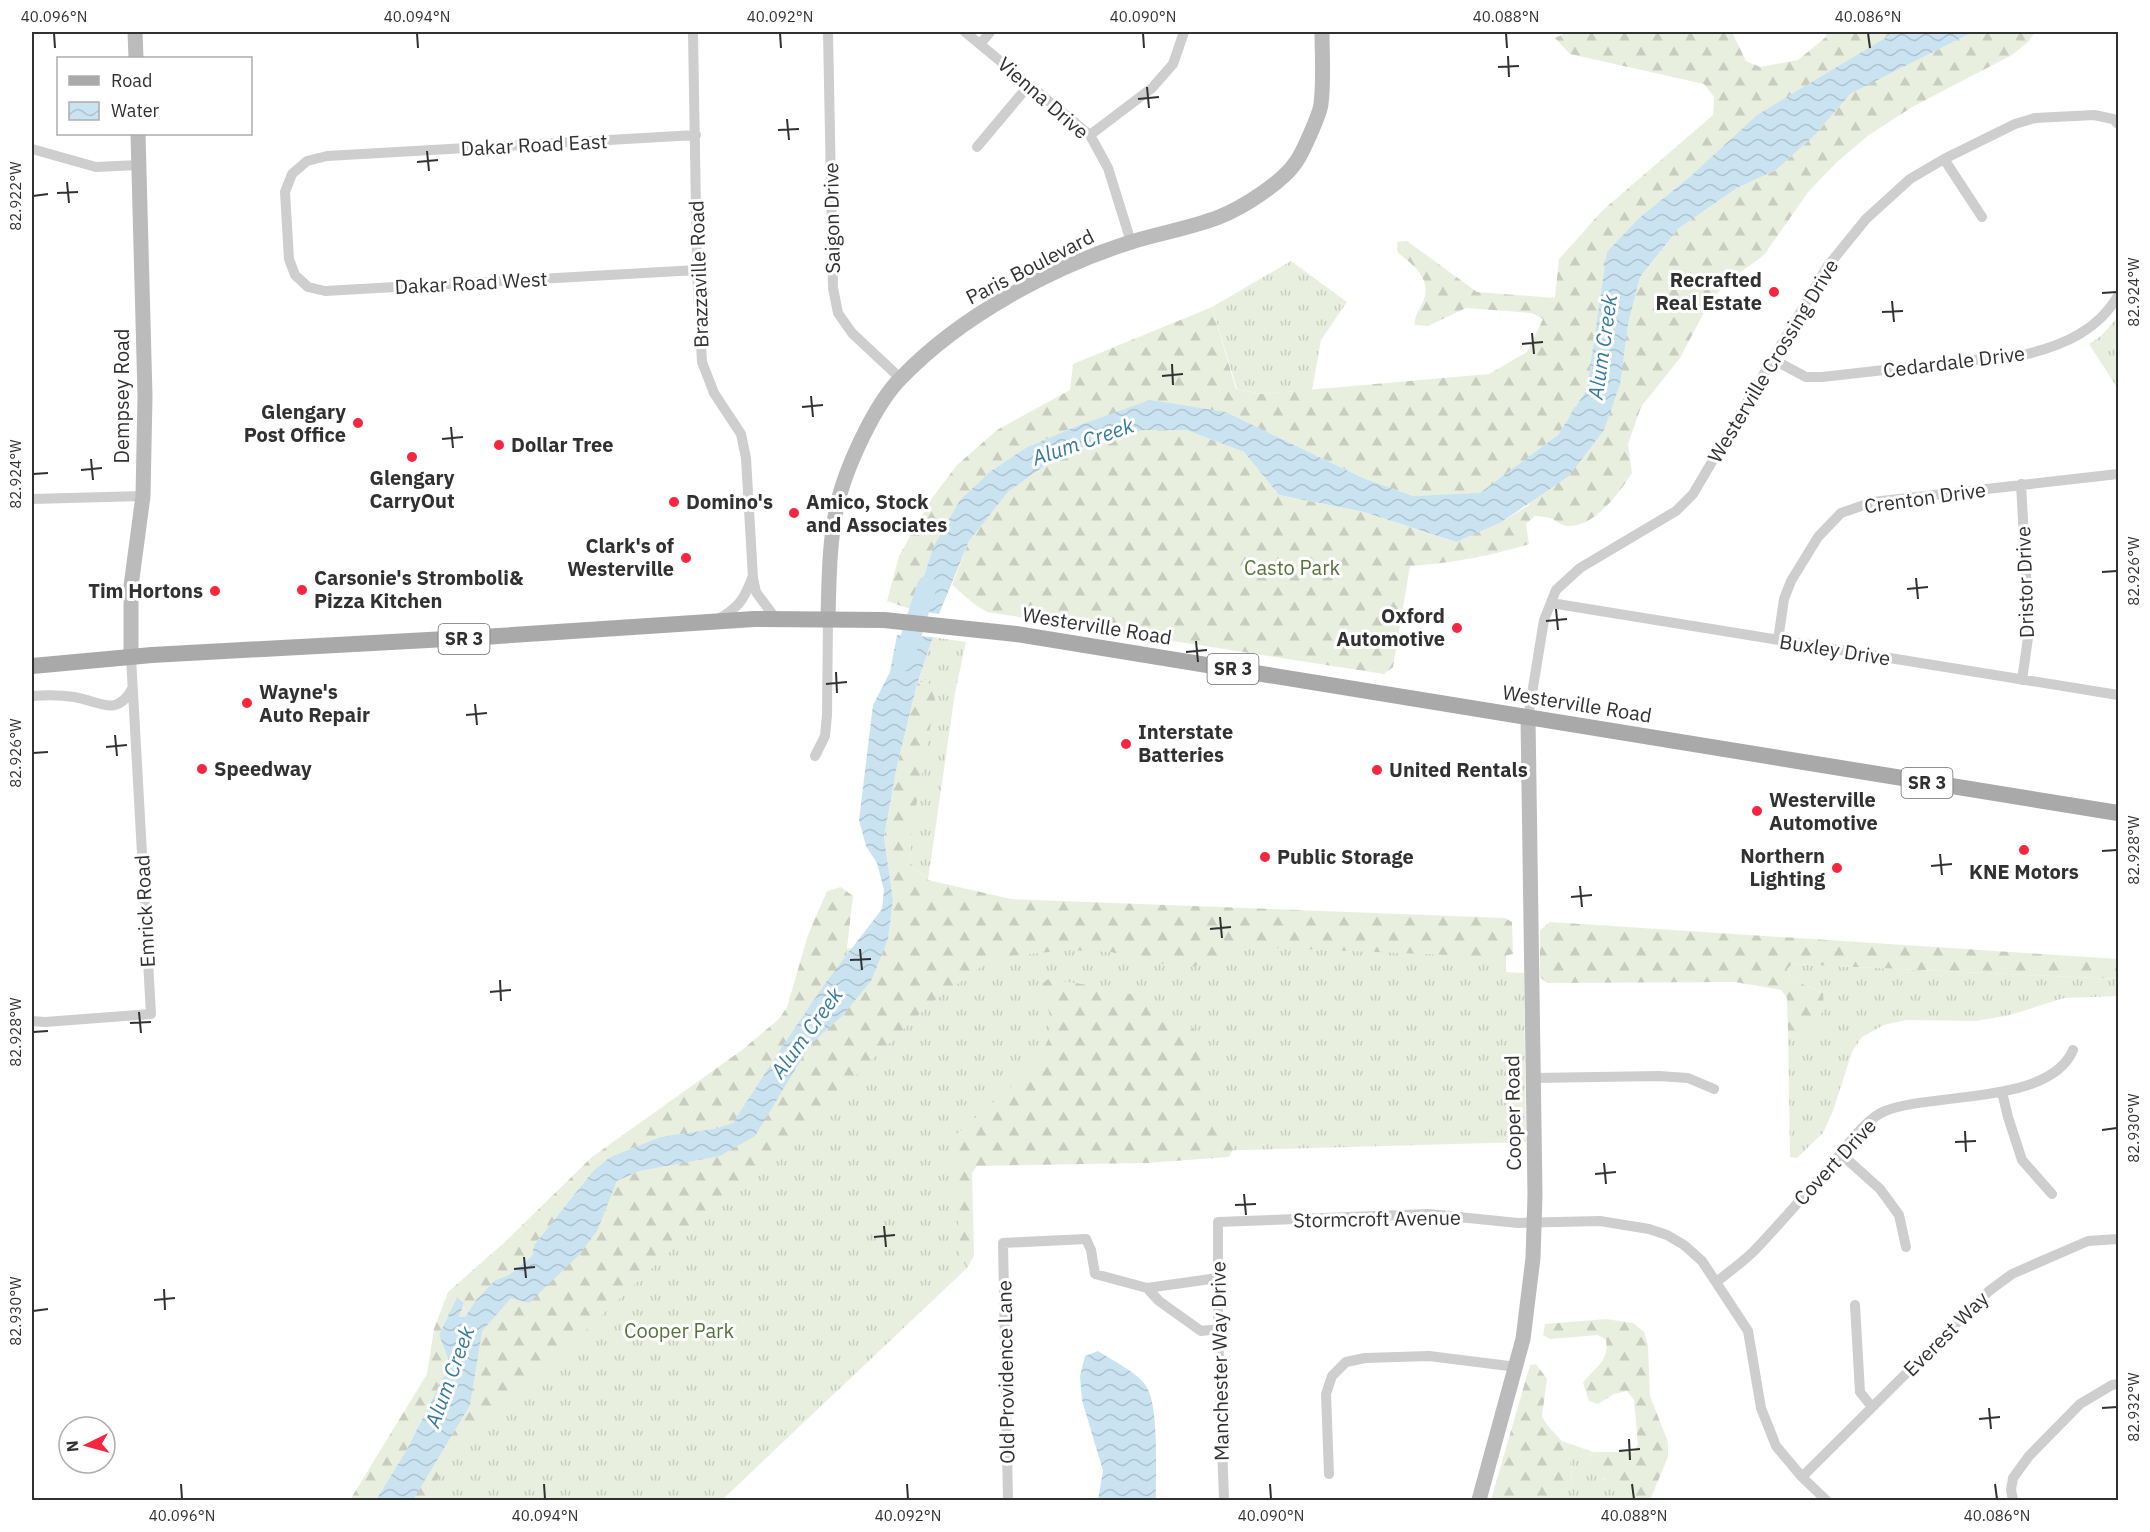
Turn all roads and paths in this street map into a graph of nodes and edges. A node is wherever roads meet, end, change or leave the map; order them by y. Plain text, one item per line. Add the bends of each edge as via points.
1 (135, 32) edge
2 (693, 32) edge
3 (828, 32) edge
4 (965, 32) edge
5 (990, 32) edge
6 (1184, 32) edge
7 (1322, 32) edge
8 (981, 43) junction
9 (136, 57) edge
10 (1029, 85) junction
11 (2118, 124) edge
12 (138, 135) edge
13 (696, 135) junction
14 (1090, 135) junction
15 (977, 147) dead end
16 (32, 149) edge
17 (1944, 159) junction
18 (139, 165) junction
19 (1982, 217) dead end
20 (288, 232) joint
21 (1131, 242) junction
22 (698, 270) junction
23 (2118, 296) edge
24 (1774, 360) junction
25 (900, 378) junction
26 (2118, 474) edge
27 (2021, 484) junction
28 (143, 496) junction
29 (32, 499) edge
30 (753, 578) junction
31 (1551, 603) junction
32 (776, 619) junction
33 (828, 619) junction
34 (712, 623) junction
35 (1778, 640) junction
36 (130, 657) junction
37 (32, 658) edge
38 (32, 666) edge
39 (2022, 680) junction
40 (132, 689) junction
41 (2118, 695) edge
42 (32, 696) edge
43 (1528, 718) junction
44 (815, 756) dead end
45 (2118, 813) edge
46 (32, 1021) edge
47 (2073, 1050) dead end
48 (1534, 1078) junction
49 (1714, 1089) dead end
50 (2002, 1092) junction
51 (1841, 1154) junction
52 (2052, 1194) dead end
53 (1218, 1222) joint
54 (1534, 1223) junction
55 (2118, 1239) edge
56 (1906, 1247) dead end
57 (1218, 1278) junction
58 (1716, 1282) junction
59 (1148, 1288) junction
60 (1855, 1305) dead end
61 (1218, 1329) junction
62 (1517, 1367) junction
63 (2118, 1384) edge
64 (1872, 1407) junction
65 (1329, 1474) dead end
66 (1802, 1477) junction
67 (1008, 1500) edge
68 (1224, 1500) edge
69 (1479, 1500) edge
70 (1826, 1500) edge
71 (2013, 1500) edge

1 - 9 street
2 - 13 street, Brazzaville Road
3 - 25 street, Saigon Drive via 833,288 838,313 852,333
4 - 8 street, Vienna Drive
5 - 8 street
6 - 14 street via 1173,64 1152,88
7 - 21 street, Paris Boulevard via 1321,107 1296,163 1269,189 1220,217
8 - 10 street, Vienna Drive
10 - 14 street, Vienna Drive
10 - 15 street
11 - 17 street, Westerville Crossing Drive via 2094,115 2035,118
12 - 18 street, Dempsey Road
13 - 20 street, Dakar Road East via 308,161 292,174 285,192
13 - 22 street, Brazzaville Road
14 - 21 street, Vienna Drive via 1108,168
16 - 18 street via 96,167
17 - 19 street
17 - 24 street, Westerville Crossing Drive via 1910,179 1866,219 1827,267
18 - 28 street, Dempsey Road via 145,396
20 - 22 street, Dakar Road West via 289,259 295,276 308,287 324,291
21 - 25 street, Paris Boulevard via 1021,290 972,318
22 - 30 street, Brazzaville Road via 702,362 714,393 741,434 746,458
23 - 24 street, Cedardale Drive via 2085,332 2057,347 2027,354 1822,377 1806,377
24 - 31 street, Westerville Crossing Drive via 1693,494 1676,511 1580,568 1556,590
25 - 33 street, Paris Boulevard via 876,412 854,456 837,505
26 - 27 street, Crenton Drive
27 - 35 street, Crenton Drive via 1873,502 1841,513 1818,537 1791,581
27 - 39 street, Dristor Drive via 2029,631
28 - 29 street
28 - 36 street, Dempsey Road via 131,586
30 - 32 street, Brazzaville Road via 756,592
30 - 34 street via 737,607
31 - 35 street, Buxley Drive
31 - 43 street, Westerville Crossing Drive via 1544,620
32 - 33 main road, Westerville Road / SR 3
32 - 34 main road, Westerville Road / SR 3
33 - 43 main road, Westerville Road / SR 3 via 884,620 1016,634
33 - 44 street via 825,736
34 - 36 main road, Westerville Road / SR 3
35 - 39 street, Buxley Drive
36 - 37 main road, Westerville Road / SR 3
36 - 38 main road, Westerville Road / SR 3
36 - 40 street, Emrick Road
39 - 41 street, Buxley Drive
40 - 42 street via 118,705 106,706 74,697
40 - 46 street, Emrick Road via 151,1014
43 - 45 main road, Westerville Road / SR 3
43 - 48 street, Cooper Road
47 - 50 street, Covert Drive via 2061,1069
48 - 49 street via 1659,1076 1688,1078
48 - 54 street, Cooper Road
50 - 51 street, Covert Drive via 1908,1103 1882,1112
50 - 52 street via 2022,1160
51 - 56 street via 1880,1189 1899,1215
51 - 58 street, Covert Drive via 1753,1252
53 - 54 street, Stormcroft Avenue via 1429,1214
53 - 57 street, Manchester Way Drive
54 - 58 street, Stormcroft Avenue via 1600,1221 1649,1229 1684,1245 1702,1261
54 - 62 street, Cooper Road via 1533,1258
55 - 64 street, Everest Way via 2088,1241 2012,1274 1989,1291
57 - 59 street
57 - 61 street, Manchester Way Drive
58 - 66 street, Stormcroft Avenue via 1748,1330 1761,1408 1776,1446
59 - 61 street via 1201,1331
59 - 67 street, Old Providence Lane via 1095,1274 1086,1239 1003,1243
60 - 64 street via 1860,1392
61 - 68 street, Manchester Way Drive
62 - 65 street via 1429,1356 1346,1362 1332,1376 1326,1394
62 - 69 street, Cooper Road
63 - 71 street via 2080,1404 2029,1456 2013,1478
64 - 66 street, Everest Way
66 - 70 street, Stormcroft Avenue

